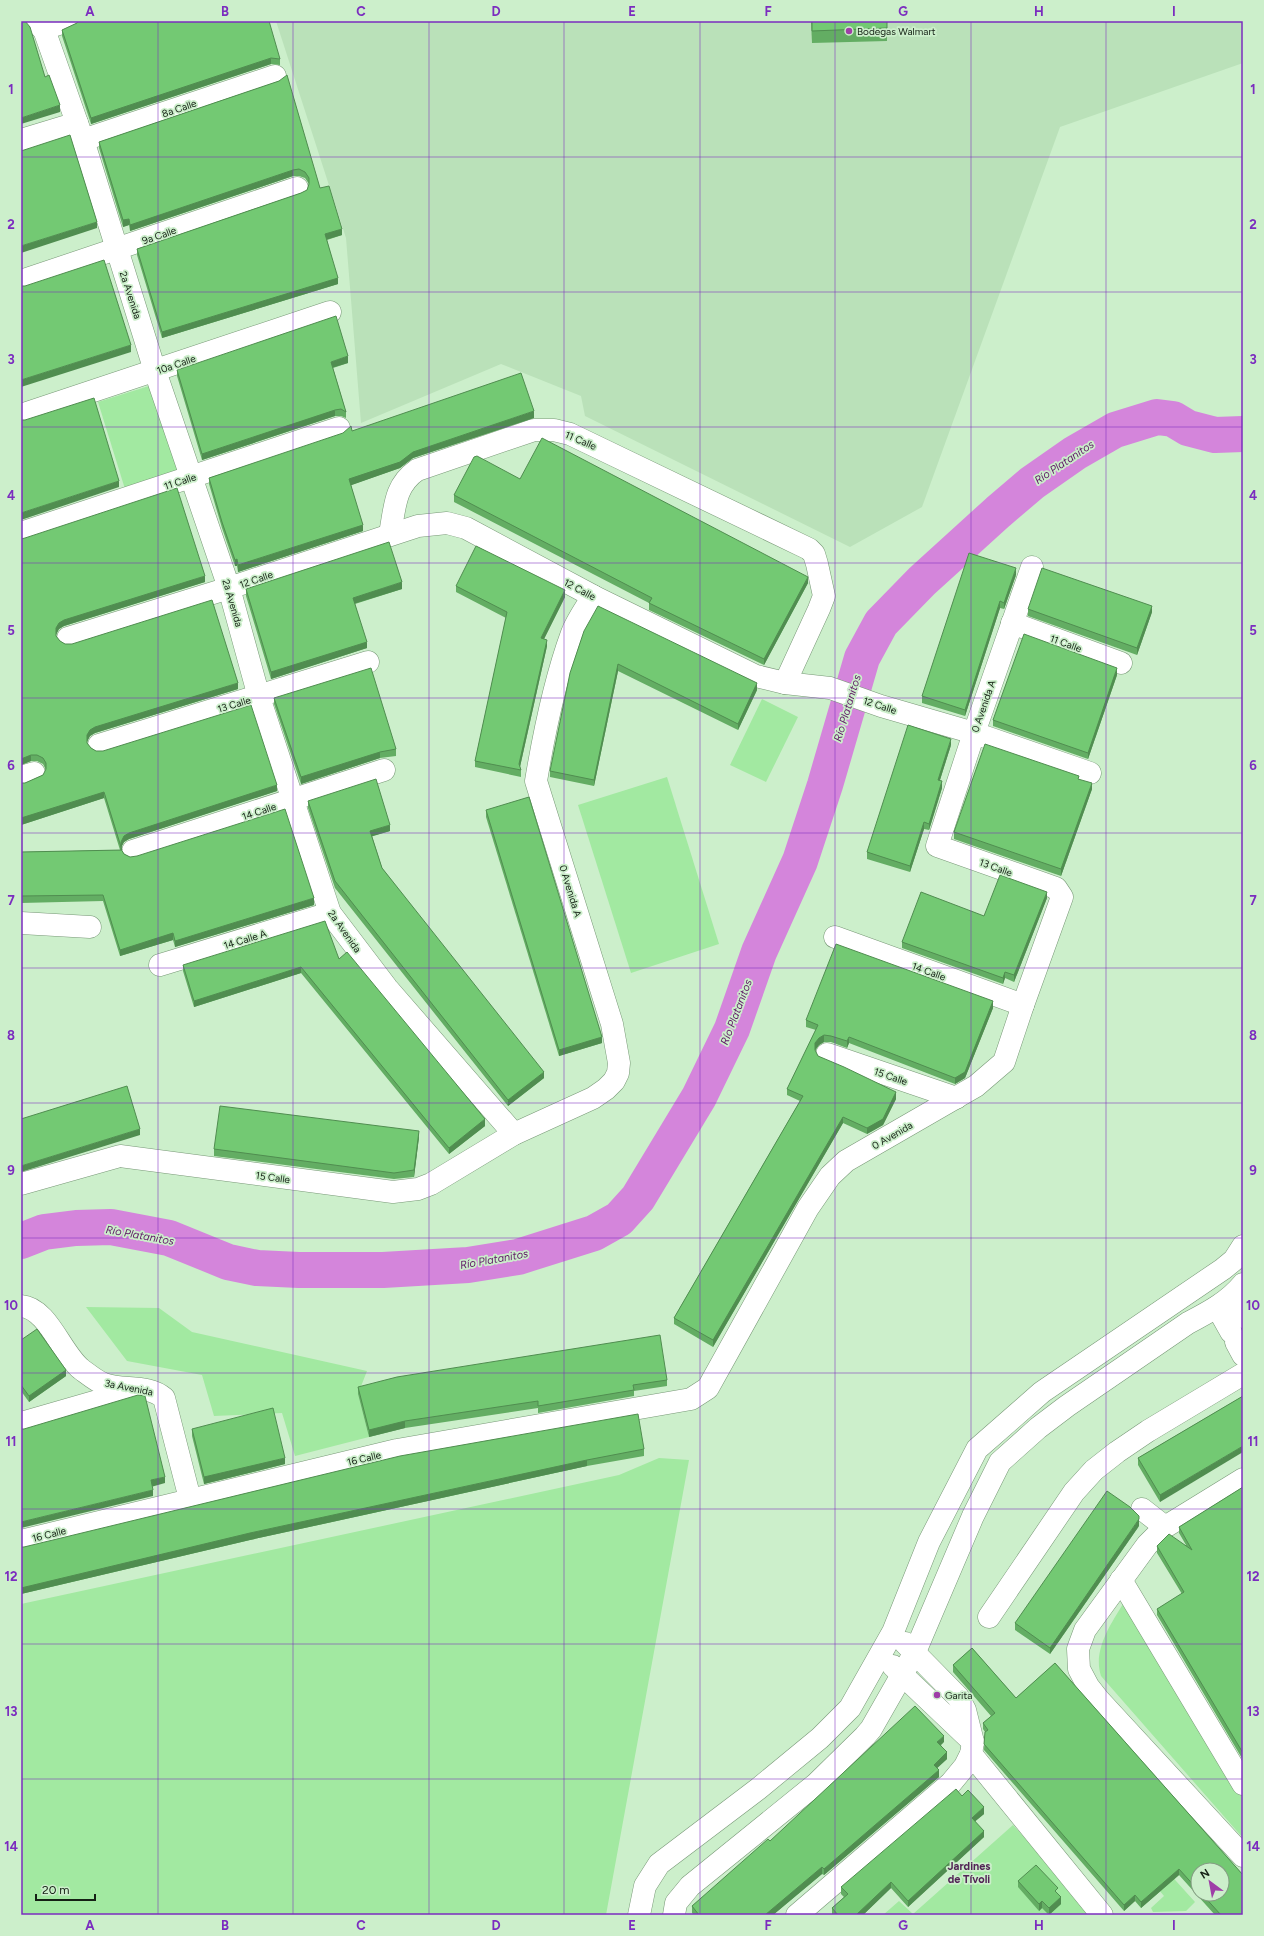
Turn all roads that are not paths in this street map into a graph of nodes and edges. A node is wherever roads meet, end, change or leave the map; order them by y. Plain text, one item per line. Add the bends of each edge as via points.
1 (68, 21) edge
2 (40, 24) edge
3 (275, 76) dead end
4 (80, 131) junction
5 (21, 140) edge
6 (297, 188) dead end
7 (116, 250) junction
8 (21, 281) edge
9 (330, 312) dead end
10 (155, 372) junction
11 (21, 415) edge
12 (338, 428) dead end
13 (192, 477) junction
14 (21, 533) edge
15 (390, 534) junction
16 (1032, 567) dead end
17 (229, 588) junction
18 (593, 596) junction
19 (1012, 623) junction
20 (68, 638) dead end
21 (368, 662) dead end
22 (1121, 663) dead end
23 (785, 683) junction
24 (259, 697) junction
25 (974, 733) junction
26 (99, 744) dead end
27 (384, 770) dead end
28 (1090, 773) dead end
29 (294, 800) junction
30 (937, 846) joint
31 (133, 851) dead end
32 (1056, 888) joint
33 (330, 913) junction
34 (21, 923) edge
35 (90, 927) dead end
36 (835, 937) dead end
37 (160, 964) dead end
38 (1022, 1005) junction
39 (827, 1054) dead end
40 (956, 1098) junction
41 (514, 1134) junction
42 (21, 1184) edge
43 (1243, 1246) edge
44 (1204, 1282) junction
45 (1229, 1298) edge
46 (21, 1306) edge
47 (1238, 1336) edge
48 (1243, 1374) edge
49 (708, 1388) joint
50 (139, 1389) junction
51 (21, 1423) edge
52 (1240, 1487) edge
53 (190, 1499) junction
54 (1142, 1509) dead end
55 (1165, 1527) junction
56 (21, 1541) edge
57 (1121, 1580) junction
58 (988, 1617) dead end
59 (893, 1632) junction
60 (915, 1652) junction
61 (880, 1654) junction
62 (903, 1675) junction
63 (972, 1748) junction
64 (1243, 1784) edge
65 (1243, 1856) edge
66 (639, 1915) edge
67 (674, 1915) edge
68 (797, 1915) edge
69 (1102, 1915) edge

1 - 2 street
2 - 4 street, 2a Avenida
3 - 4 street, 8a Calle
4 - 5 street, 8a Calle
4 - 7 street, 2a Avenida
6 - 7 street, 9a Calle
7 - 8 street, 9a Calle
7 - 10 street, 2a Avenida
9 - 10 street, 10a Calle
10 - 11 street, 10a Calle
10 - 13 street, 2a Avenida
12 - 13 street, 11 Calle
13 - 14 street, 11 Calle
13 - 17 street, 2a Avenida
15 - 17 street, 12 Calle
15 - 18 street, 12 Calle via 433,524 447,523 459,526
15 - 23 street, 11 Calle via 400,487 410,475 432,464 520,434 544,429 570,434 803,545 814,554 824,596
16 - 19 street, 0 Avenida A
17 - 20 street, 12 Calle
17 - 24 street, 2a Avenida
18 - 23 street, 12 Calle via 756,676
18 - 41 street, 0 Avenida A via 573,632 564,660 540,754 536,781 612,1024 619,1068 614,1081 593,1098
19 - 22 street, 11 Calle
19 - 25 street, 0 Avenida A
21 - 24 street, 13 Calle
23 - 25 street, 12 Calle via 830,688
24 - 26 street, 13 Calle
24 - 29 street, 2a Avenida
25 - 28 street, 12 Calle
25 - 30 street, 0 Avenida A
27 - 29 street, 14 Calle
29 - 31 street, 14 Calle
29 - 33 street, 2a Avenida
30 - 32 street, 13 Calle
32 - 38 street, 0 Avenida via 1062,897
33 - 37 street, 14 Calle A
33 - 41 street, 2a Avenida via 387,988
34 - 35 street
36 - 38 street, 14 Calle
38 - 40 street, 0 Avenida via 1004,1062 990,1076
39 - 40 street, 15 Calle
40 - 49 street, 0 Avenida via 846,1161 830,1176 808,1208
41 - 42 street, 15 Calle via 431,1184 406,1192 120,1156
43 - 44 street via 1234,1260
44 - 45 street
44 - 59 street via 1042,1392 976,1449 929,1542
45 - 47 street
45 - 60 street via 1188,1322 1098,1384 1038,1428 1000,1462 973,1516
46 - 50 street, 3a Avenida via 39,1314 77,1366 87,1374 103,1384
48 - 58 street via 1148,1431 1094,1470 1074,1492
49 - 53 street, 16 Calle via 691,1399 397,1450
50 - 51 street
50 - 53 street, 3a Avenida via 158,1393 166,1401
52 - 55 street
53 - 56 street, 16 Calle
54 - 55 street
55 - 57 street
57 - 64 street
57 - 65 street via 1082,1638 1078,1660 1081,1673 1098,1700
59 - 60 street
59 - 61 street
60 - 62 street
60 - 63 street via 961,1702 971,1731
61 - 62 street
61 - 66 street via 850,1708 838,1722 758,1789 659,1864 645,1886
62 - 63 street
62 - 67 street via 865,1736 816,1784 690,1886 676,1904
63 - 68 street via 965,1766 951,1783
63 - 69 street

